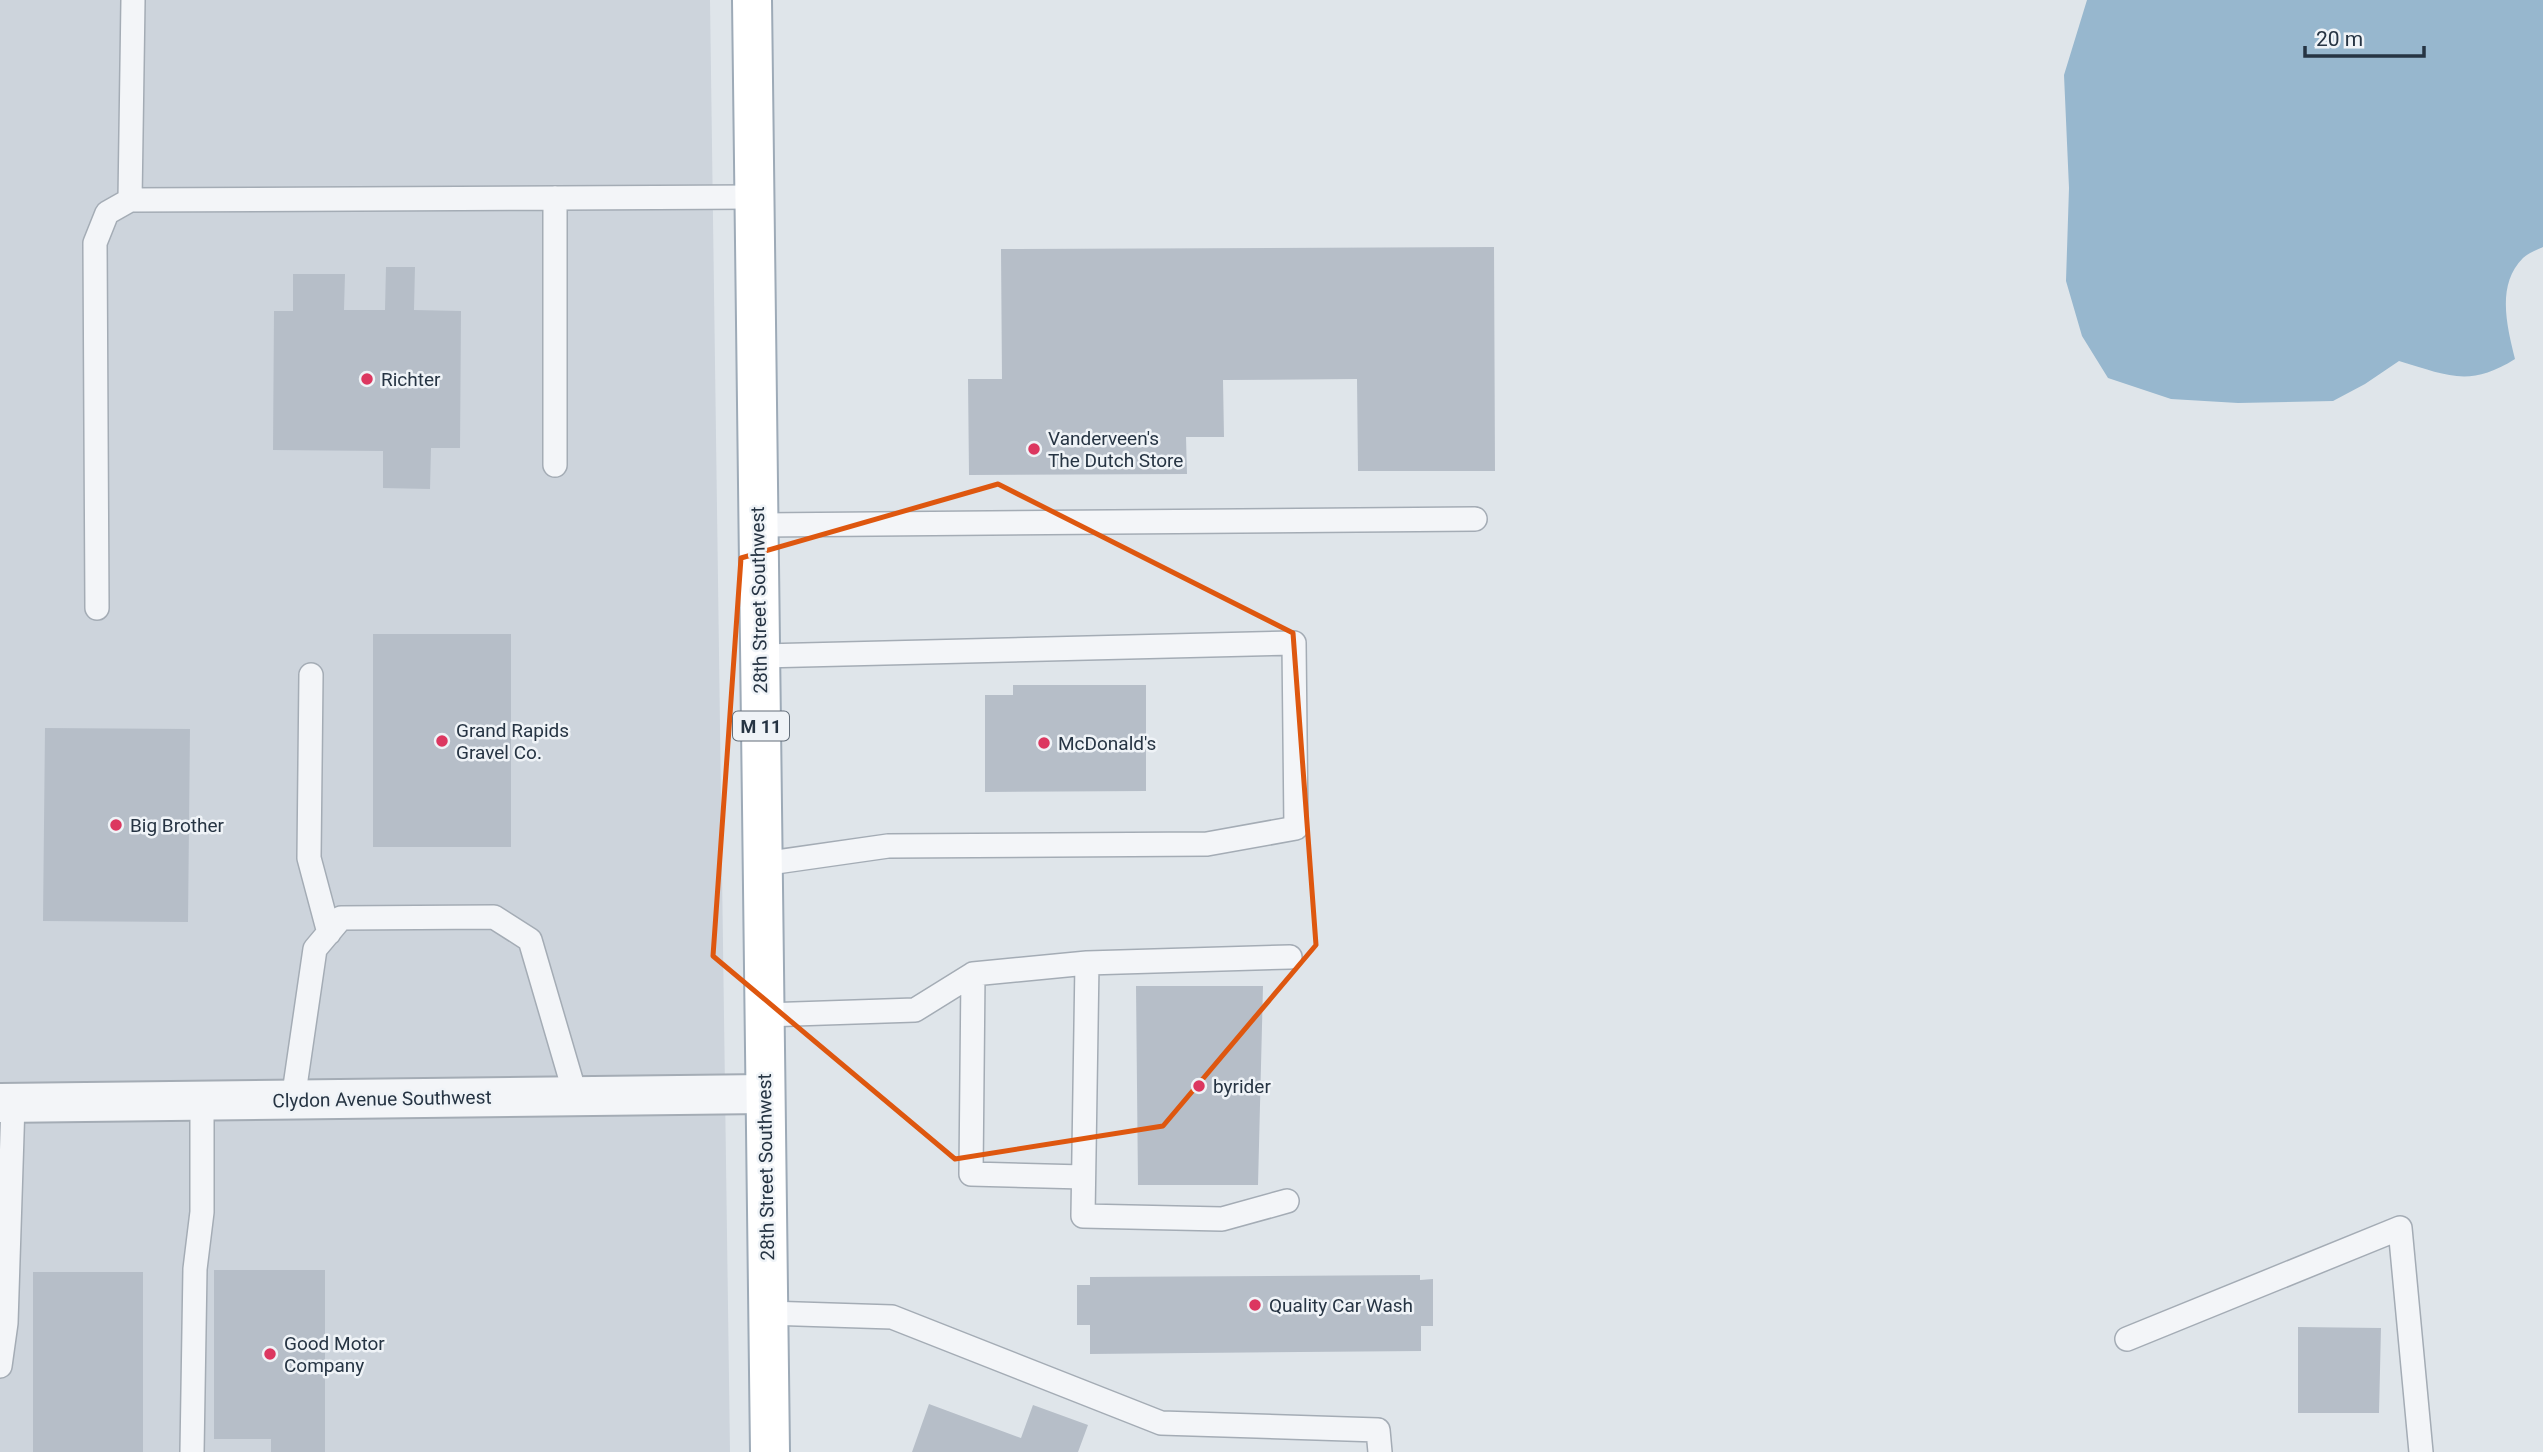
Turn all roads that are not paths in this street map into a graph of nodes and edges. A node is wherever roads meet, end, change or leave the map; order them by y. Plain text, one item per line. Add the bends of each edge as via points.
1 (133, 0) edge
2 (752, 0) edge
3 (754, 197) junction
4 (555, 198) junction
5 (130, 200) junction
6 (555, 465) dead end
7 (1475, 519) dead end
8 (758, 525) junction
9 (97, 608) dead end
10 (760, 656) junction
11 (310, 675) dead end
12 (762, 864) junction
13 (329, 933) junction
14 (1290, 957) dead end
15 (1087, 963) junction
16 (973, 974) junction
17 (764, 1015) junction
18 (765, 1094) junction
19 (576, 1097) junction
20 (293, 1100) junction
21 (202, 1101) junction
22 (6, 1103) edge
23 (1083, 1177) junction
24 (1287, 1201) dead end
25 (768, 1313) junction
26 (2127, 1339) dead end
27 (0, 1366) edge
28 (192, 1452) edge
29 (769, 1452) edge
30 (1380, 1452) edge
31 (2421, 1452) edge

1 - 5 lane
2 - 3 main road, 28th Street Southwest / M 11
3 - 4 lane
3 - 8 main road, 28th Street Southwest / M 11
4 - 5 lane
4 - 6 lane
5 - 9 lane via 107,213 95,243
7 - 8 lane
8 - 10 main road, 28th Street Southwest / M 11
10 - 12 main road, 28th Street Southwest / M 11
10 - 12 lane via 1294,643 1296,828 1207,845 888,846
11 - 13 lane via 309,858
12 - 17 main road, 28th Street Southwest / M 11
13 - 19 lane via 341,918 494,917 530,940
13 - 20 lane via 315,949
14 - 15 lane
15 - 16 lane
15 - 23 lane
16 - 17 lane via 915,1010
16 - 23 lane via 971,1174
17 - 18 main road, 28th Street Southwest / M 11
18 - 19 street, Clydon Avenue Southwest
18 - 25 main road, 28th Street Southwest / M 11
19 - 20 street, Clydon Avenue Southwest
20 - 21 street, Clydon Avenue Southwest
21 - 22 street, Clydon Avenue Southwest
21 - 28 lane
22 - 27 lane via 6,1323
23 - 24 lane via 1083,1216 1222,1219
25 - 29 main road, 28th Street Southwest / M 11
25 - 30 lane via 892,1317 1161,1423 1378,1430
26 - 31 lane via 2400,1228

